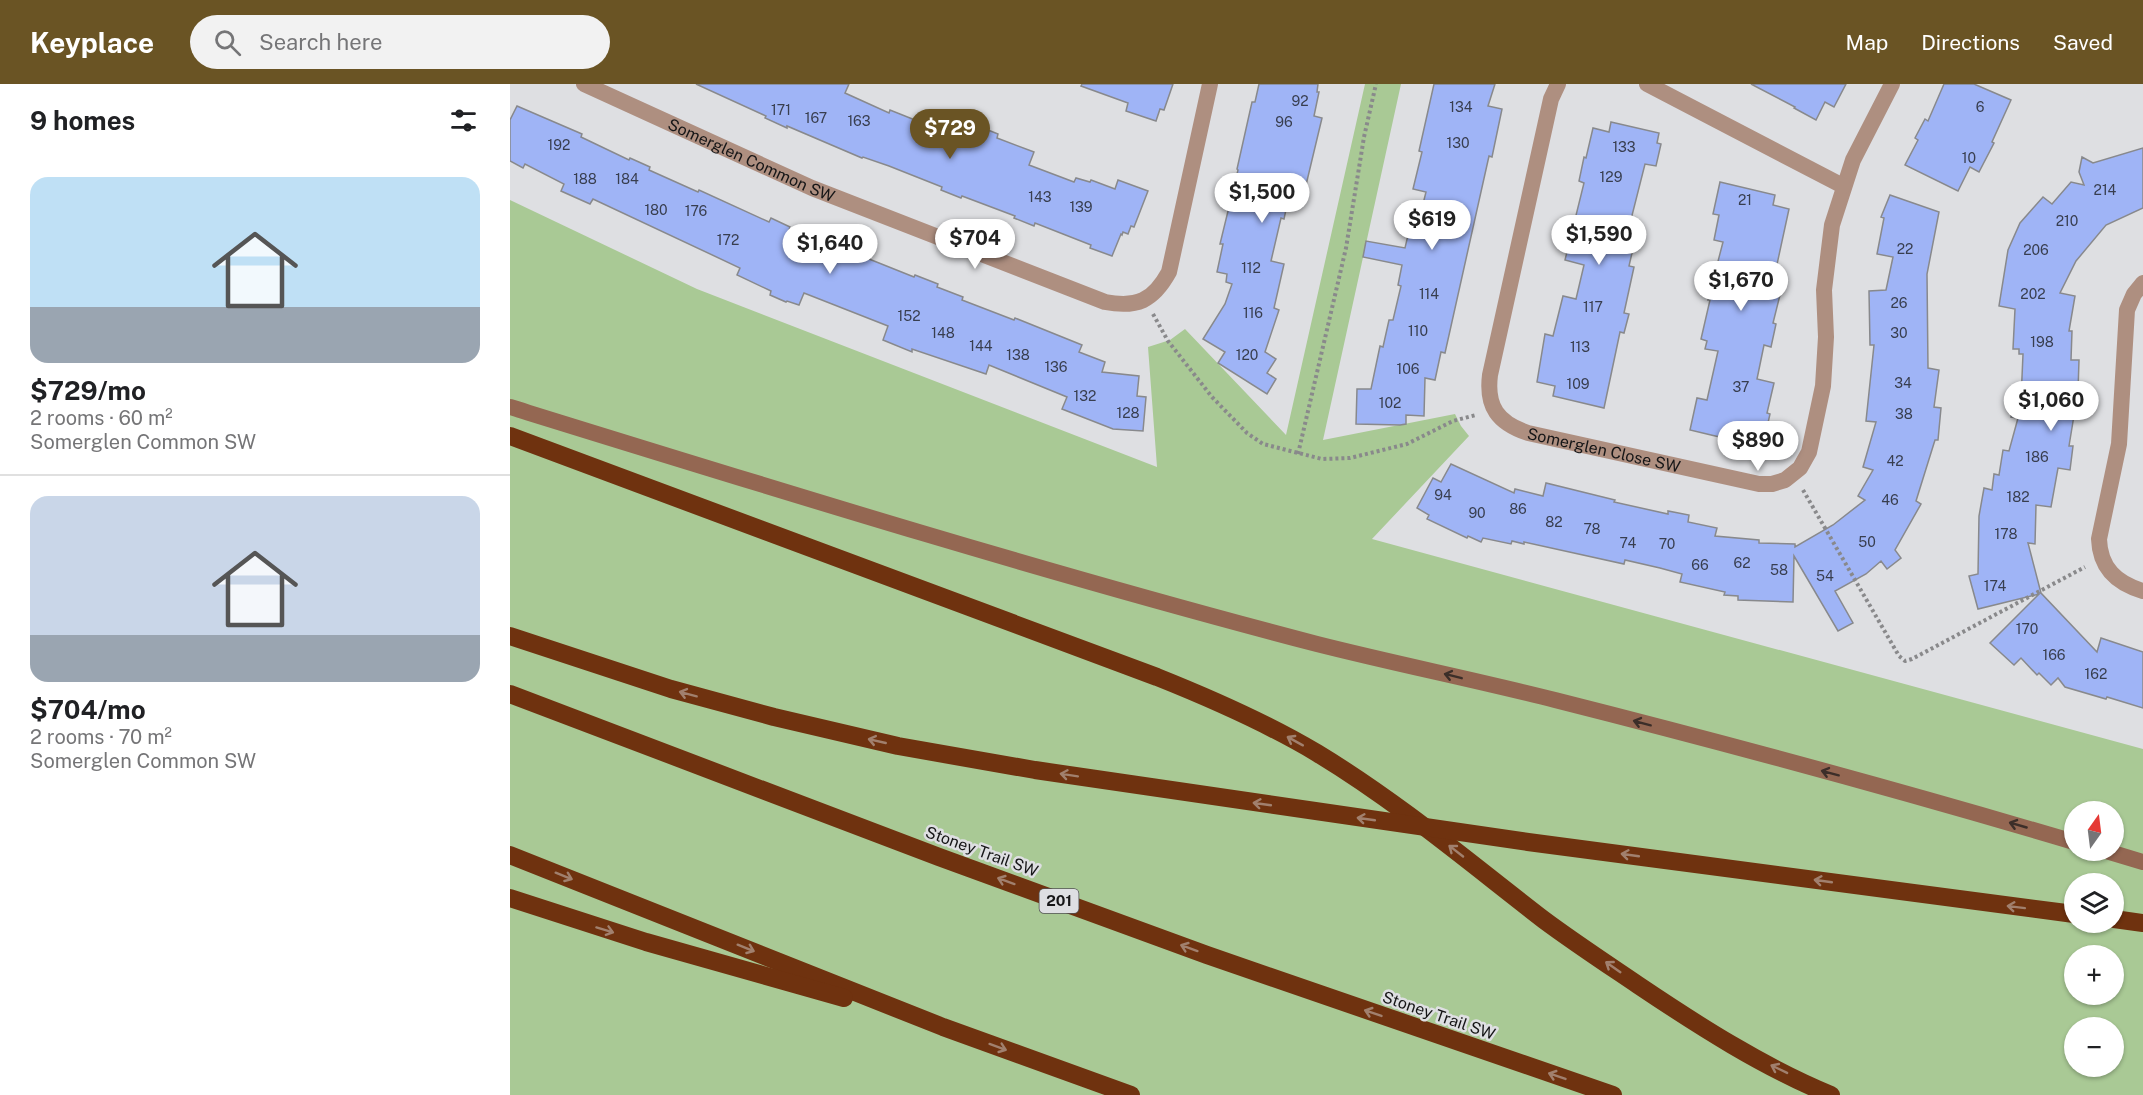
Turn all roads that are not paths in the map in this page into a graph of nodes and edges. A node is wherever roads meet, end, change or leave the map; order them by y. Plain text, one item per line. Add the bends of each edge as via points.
1 (584, 84) edge
2 (1210, 84) edge
3 (1558, 84) edge
4 (1647, 84) edge
5 (1892, 84) edge
6 (1843, 186) junction
7 (2143, 283) edge
8 (510, 407) edge
9 (510, 436) edge
10 (2143, 591) edge
11 (510, 636) edge
12 (510, 694) edge
13 (2064, 839) edge
14 (510, 855) edge
15 (2124, 856) edge
16 (2143, 862) edge
17 (510, 898) edge
18 (2064, 913) edge
19 (2124, 920) edge
20 (2143, 923) edge
21 (943, 1027) junction
22 (1131, 1095) edge
23 (1613, 1095) edge
24 (1831, 1095) edge

1 - 2 street, Somerglen Common SW via 812,188 1105,302 1122,305 1145,300 1169,273
3 - 6 street, Somerglen Close SW via 1551,99 1490,375 1495,411 1515,429 1759,484 1785,480 1800,468 1809,452 1822,386 1827,254
4 - 6 street
5 - 6 street
7 - 10 street via 2127,310 2119,444 2099,539 2102,558 2115,579
13 -> 8 main road via 1555,700 1318,644 775,489
24 -> 9 highway via 1689,1019 1546,921 1386,798 1268,726 1157,677
18 -> 11 highway via 1319,813 898,746 671,689
23 -> 12 highway, Stoney Trail SW / 201 via 1196,951
14 -> 21 highway
15 - 16 main road
17 -> 21 highway via 646,942
19 - 20 highway
21 -> 22 highway

